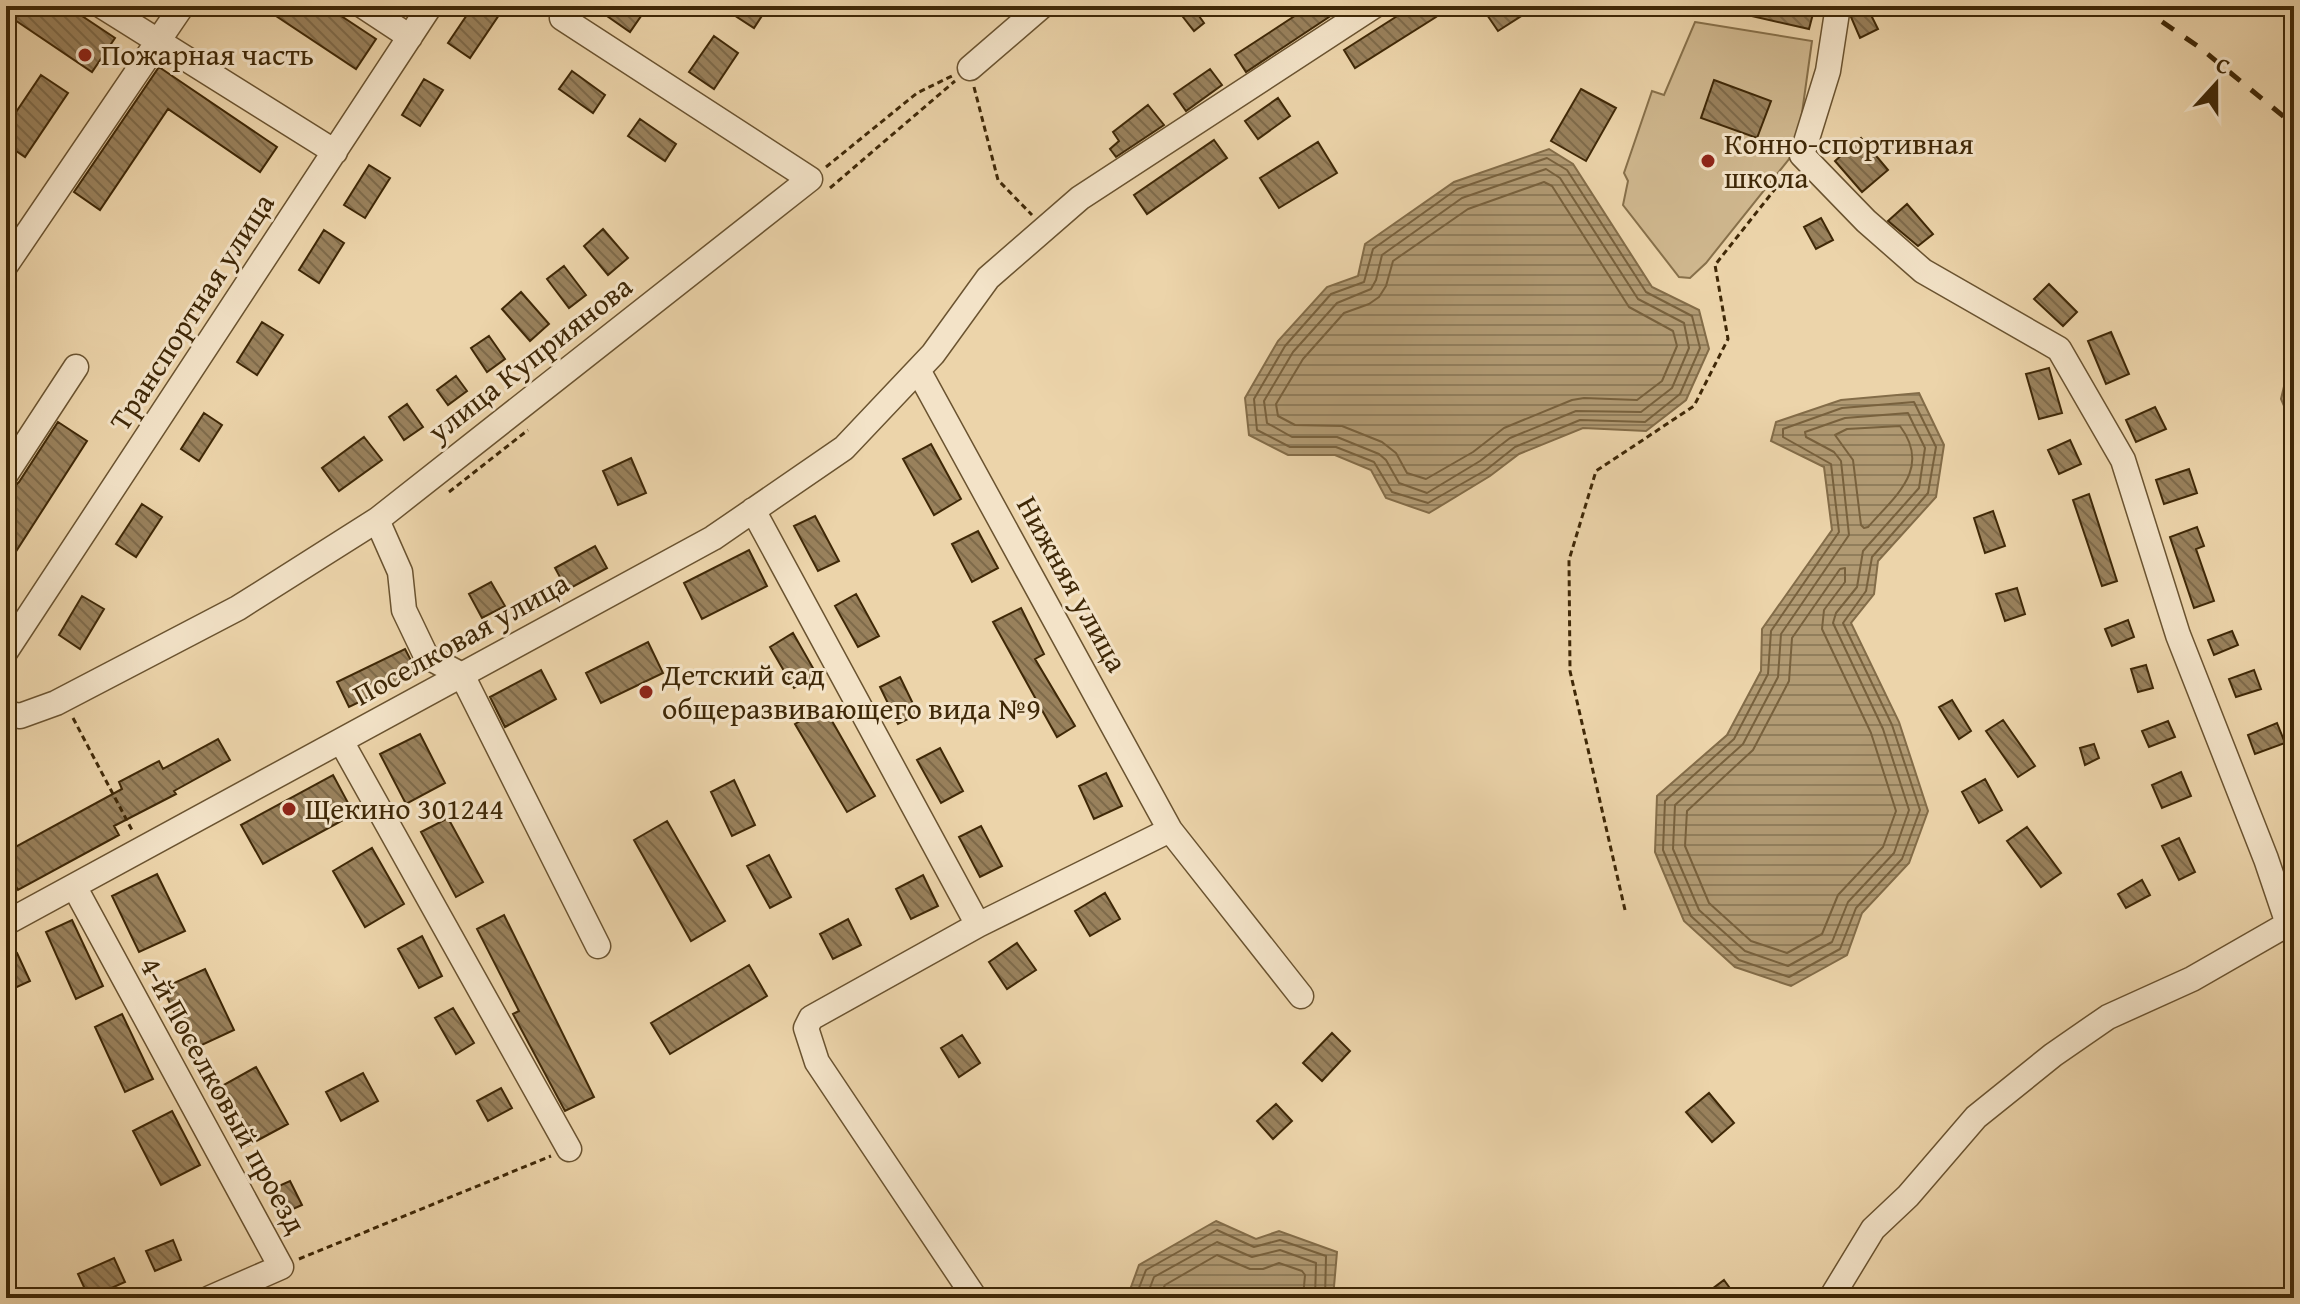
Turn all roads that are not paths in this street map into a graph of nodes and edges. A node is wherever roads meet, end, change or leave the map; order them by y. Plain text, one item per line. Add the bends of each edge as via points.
1 (102, 6) edge
2 (182, 6) edge
3 (363, 6) edge
4 (430, 6) edge
5 (571, 6) edge
6 (1042, 6) edge
7 (1374, 6) edge
8 (1838, 6) edge
9 (410, 37) junction
10 (158, 43) junction
11 (970, 68) road end
12 (335, 152) junction
13 (6, 265) edge
14 (76, 367) dead end
15 (918, 370) junction
16 (6, 474) edge
17 (753, 510) junction
18 (377, 520) junction
19 (6, 651) edge
20 (462, 675) junction
21 (6, 713) edge
22 (341, 741) junction
23 (1170, 830) junction
24 (74, 886) junction
25 (6, 923) edge
26 (978, 925) junction
27 (598, 946) dead end
28 (1301, 996) dead end
29 (569, 1149) road end
30 (210, 1298) edge
31 (975, 1298) edge
32 (1831, 1298) edge

1 - 10 street
2 - 10 street
3 - 9 street
4 - 9 street, Транспортная улица
5 - 18 street, улица Куприянова via 562,18 810,179
6 - 11 street
7 - 15 street, Поселковая улица via 1080,198 988,278
8 - 32 street via 1828,71 1802,155 1923,271 2059,349 2123,460 2178,635 2288,924 2192,979 2108,1017 1976,1117 1873,1229
9 - 12 street, Транспортная улица
10 - 12 street
10 - 13 street
12 - 19 street, Транспортная улица
14 - 16 street
15 - 17 street, Поселковая улица via 844,448
15 - 23 street, Нижняя улица
17 - 20 street, Поселковая улица via 713,538
17 - 26 street
18 - 20 street via 400,572 404,610 426,656
18 - 21 street, улица Куприянова via 238,608 56,703 20,716
20 - 22 street, Поселковая улица
20 - 27 street
22 - 24 street, Поселковая улица
22 - 29 street
23 - 26 street
23 - 28 street, Нижняя улица
24 - 25 street, Поселковая улица
24 - 30 street, 4-й Поселковый проезд via 281,1267
26 - 31 street via 811,1018 806,1028 817,1062

